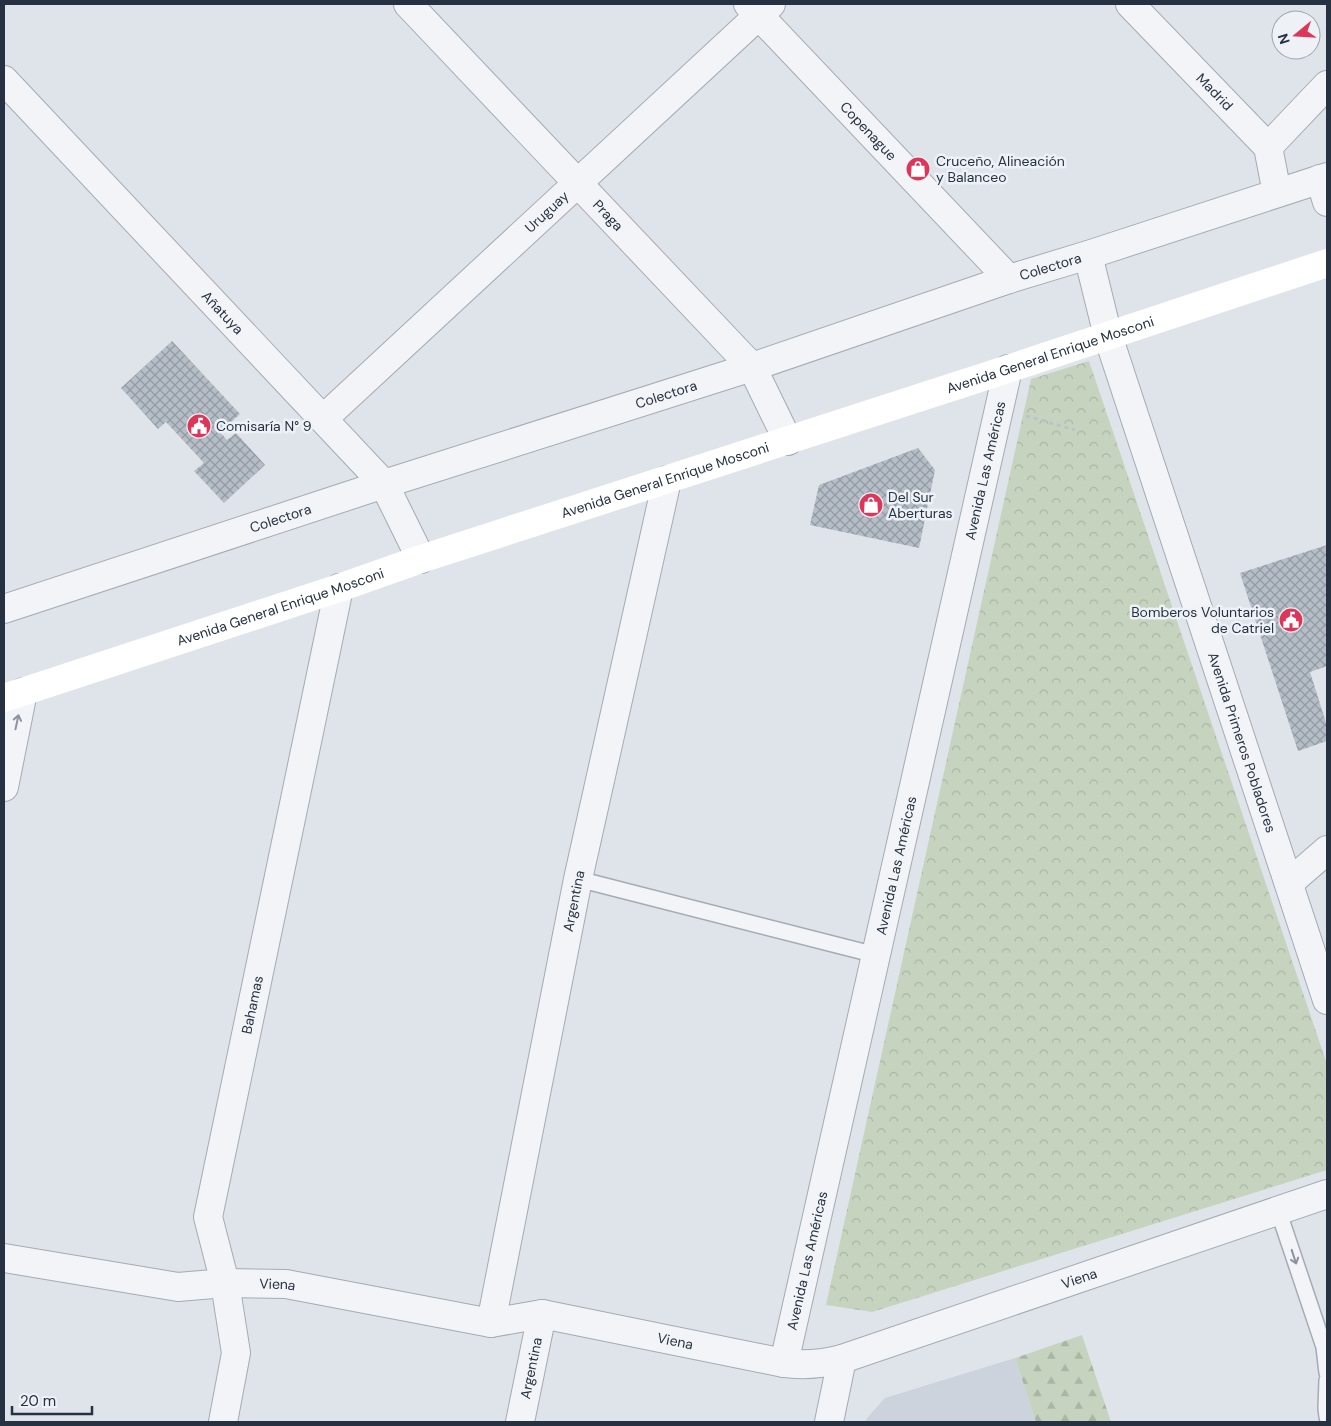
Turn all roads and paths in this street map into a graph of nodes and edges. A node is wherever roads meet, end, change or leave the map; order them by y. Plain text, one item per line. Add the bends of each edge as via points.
1 (408, 4) edge
2 (1130, 4) edge
3 (759, 8) edge
4 (4, 80) edge
5 (1327, 85) edge
6 (1268, 147) junction
7 (578, 183) junction
8 (1325, 186) edge
9 (1277, 193) junction
10 (1088, 255) junction
11 (1327, 263) edge
12 (1009, 279) junction
13 (1108, 336) junction
14 (752, 367) junction
15 (1008, 369) junction
16 (999, 408) junction
17 (323, 419) junction
18 (1075, 430) dead end
19 (788, 441) junction
20 (667, 480) junction
21 (384, 484) junction
22 (421, 559) junction
23 (339, 588) junction
24 (4, 609) edge
25 (14, 695) edge
26 (4, 787) edge
27 (1327, 850) edge
28 (578, 878) junction
29 (1289, 883) junction
30 (876, 955) junction
31 (1327, 1000) edge
32 (1327, 1194) edge
33 (1278, 1210) junction
34 (4, 1258) edge
35 (225, 1284) junction
36 (542, 1314) junction
37 (491, 1323) junction
38 (842, 1359) junction
39 (784, 1363) junction
40 (1327, 1373) edge
41 (1327, 1380) edge
42 (1327, 1417) edge
43 (223, 1422) edge
44 (520, 1422) edge
45 (829, 1422) edge

1 - 7 street, Praga
2 - 6 street, Madrid
3 - 7 street, Uruguay
3 - 12 street, Copenague
4 - 17 street, Añatuya
5 - 6 street
6 - 9 street
7 - 14 street, Praga
7 - 17 street, Uruguay
8 - 9 street, Colectora
9 - 10 street, Colectora
10 - 12 street, Colectora
10 - 13 street, Avenida Primeros Pobladores
11 - 13 main road, Avenida General Enrique Mosconi
12 - 14 street, Colectora
13 - 15 main road, Avenida General Enrique Mosconi
13 - 29 street, Avenida Primeros Pobladores
14 - 19 street, Praga
14 - 21 street, Colectora
15 - 16 street, Avenida Las Américas
15 - 19 main road, Avenida General Enrique Mosconi
16 - 18 path
16 - 30 street, Avenida Las Américas
17 - 21 street, Añatuya
19 - 20 main road, Avenida General Enrique Mosconi
20 - 22 main road, Avenida General Enrique Mosconi
20 - 28 street, Argentina
21 - 22 street, Añatuya
21 - 24 street, Colectora
22 - 23 main road, Avenida General Enrique Mosconi
23 - 25 main road, Avenida General Enrique Mosconi
23 - 35 street, Bahamas via 208,1218
26 -> 25 street
27 - 29 street
28 - 30 lane
28 - 37 street, Argentina
29 - 31 street, Avenida Primeros Pobladores
30 - 39 street, Avenida Las Américas
32 - 33 street, Viena
33 - 38 street, Viena
33 -> 40 lane via 1324,1347
34 - 35 street, Viena via 178,1286
35 - 37 street, Viena via 286,1284
35 - 43 street, Bahamas via 236,1354
36 - 37 street, Viena
36 - 39 street, Viena
36 - 44 street, Argentina
38 - 39 street, Viena via 816,1365
38 - 45 street
41 - 42 lane

